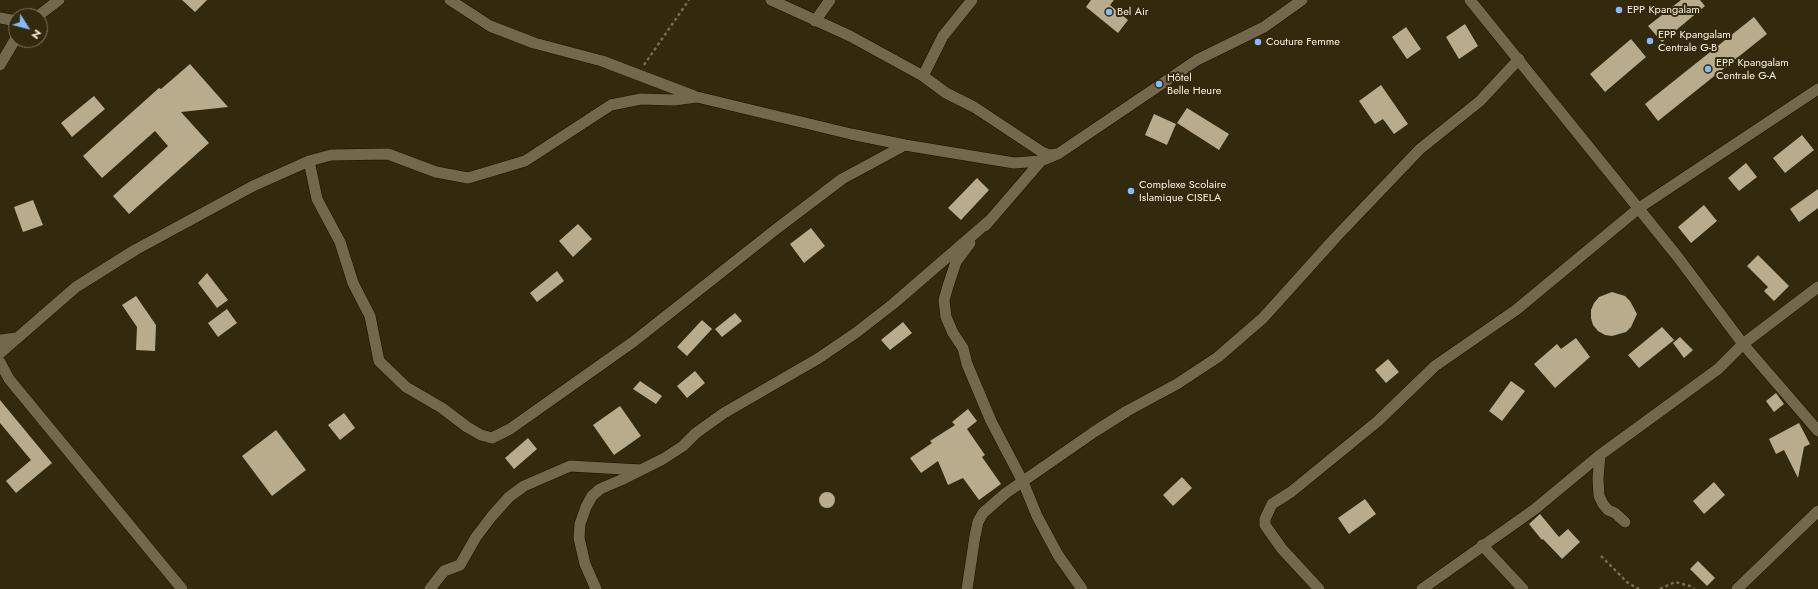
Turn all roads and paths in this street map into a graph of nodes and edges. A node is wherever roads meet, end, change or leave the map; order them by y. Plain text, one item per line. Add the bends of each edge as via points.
1 (59, 0) edge
2 (450, 0) edge
3 (689, 0) edge
4 (771, 0) edge
5 (830, 0) edge
6 (972, 0) edge
7 (1302, 0) edge
8 (1470, 0) edge
9 (48, 8) edge
10 (816, 21) junction
11 (10, 48) edge
12 (1519, 59) junction
13 (0, 65) edge
14 (638, 74) junction
15 (923, 76) junction
16 (1818, 89) edge
17 (697, 97) junction
18 (905, 145) junction
19 (1058, 154) junction
20 (1041, 161) junction
21 (309, 162) junction
22 (1639, 208) junction
23 (989, 221) junction
24 (1818, 287) edge
25 (16, 338) junction
26 (0, 340) edge
27 (1743, 344) junction
28 (0, 353) edge
29 (0, 362) edge
30 (1818, 431) edge
31 (1600, 455) junction
32 (641, 470) junction
33 (1023, 482) junction
34 (1818, 511) edge
35 (1625, 522) dead end
36 (1482, 545) junction
37 (1601, 556) dead end
38 (182, 589) edge
39 (430, 589) edge
40 (596, 589) edge
41 (967, 589) edge
42 (1082, 589) edge
43 (1319, 589) edge
44 (1422, 589) edge
45 (1523, 589) edge
46 (1639, 589) edge
47 (1660, 589) edge
48 (1694, 589) edge
49 (1737, 589) edge

1 - 9 street
2 - 14 street via 500,30 534,43 602,60
3 - 14 path
4 - 10 street
5 - 10 street
6 - 15 street via 943,36
7 - 19 street via 1264,26 1197,60
8 - 12 street
10 - 15 street via 850,36
11 - 13 street
12 - 22 street
12 - 33 street via 1480,101 1420,149 1336,237 1264,318 1218,358 1127,411
14 - 17 street
15 - 19 street via 1042,152 1049,156
16 - 22 street
17 - 18 street
17 - 21 street via 674,100 641,99 611,105 525,161 468,178 436,172 388,154 331,155
18 - 20 street via 1014,163
18 - 21 street via 842,179 633,342 510,429 492,438 481,436 442,408 406,388 379,361 370,316 353,283 340,242 317,199
19 - 20 street
20 - 23 street
21 - 25 street via 253,186 135,250 76,287
22 - 27 street
22 - 43 street via 1516,310 1435,366 1378,421 1291,492 1272,504 1265,525 1282,549
23 - 32 street via 920,282 857,332 819,358 724,413 683,446
23 - 33 street via 956,262 944,300 944,310 953,333 963,348 990,421
24 - 27 street
25 - 26 street
25 - 28 street
27 - 30 street
27 - 31 street via 1718,369
29 - 38 street via 9,379
31 - 35 street via 1599,496 1602,504
31 - 36 street via 1535,509
32 - 39 street via 570,466 524,486 509,497 492,516 460,565 444,571
32 - 40 street via 600,489 592,496 586,507 580,524 579,538 585,564
33 - 41 street via 991,505 978,522
33 - 42 street via 1037,516 1058,555
34 - 49 street
36 - 44 street
36 - 45 street
37 - 46 path via 1628,583
47 - 48 path via 1675,582

